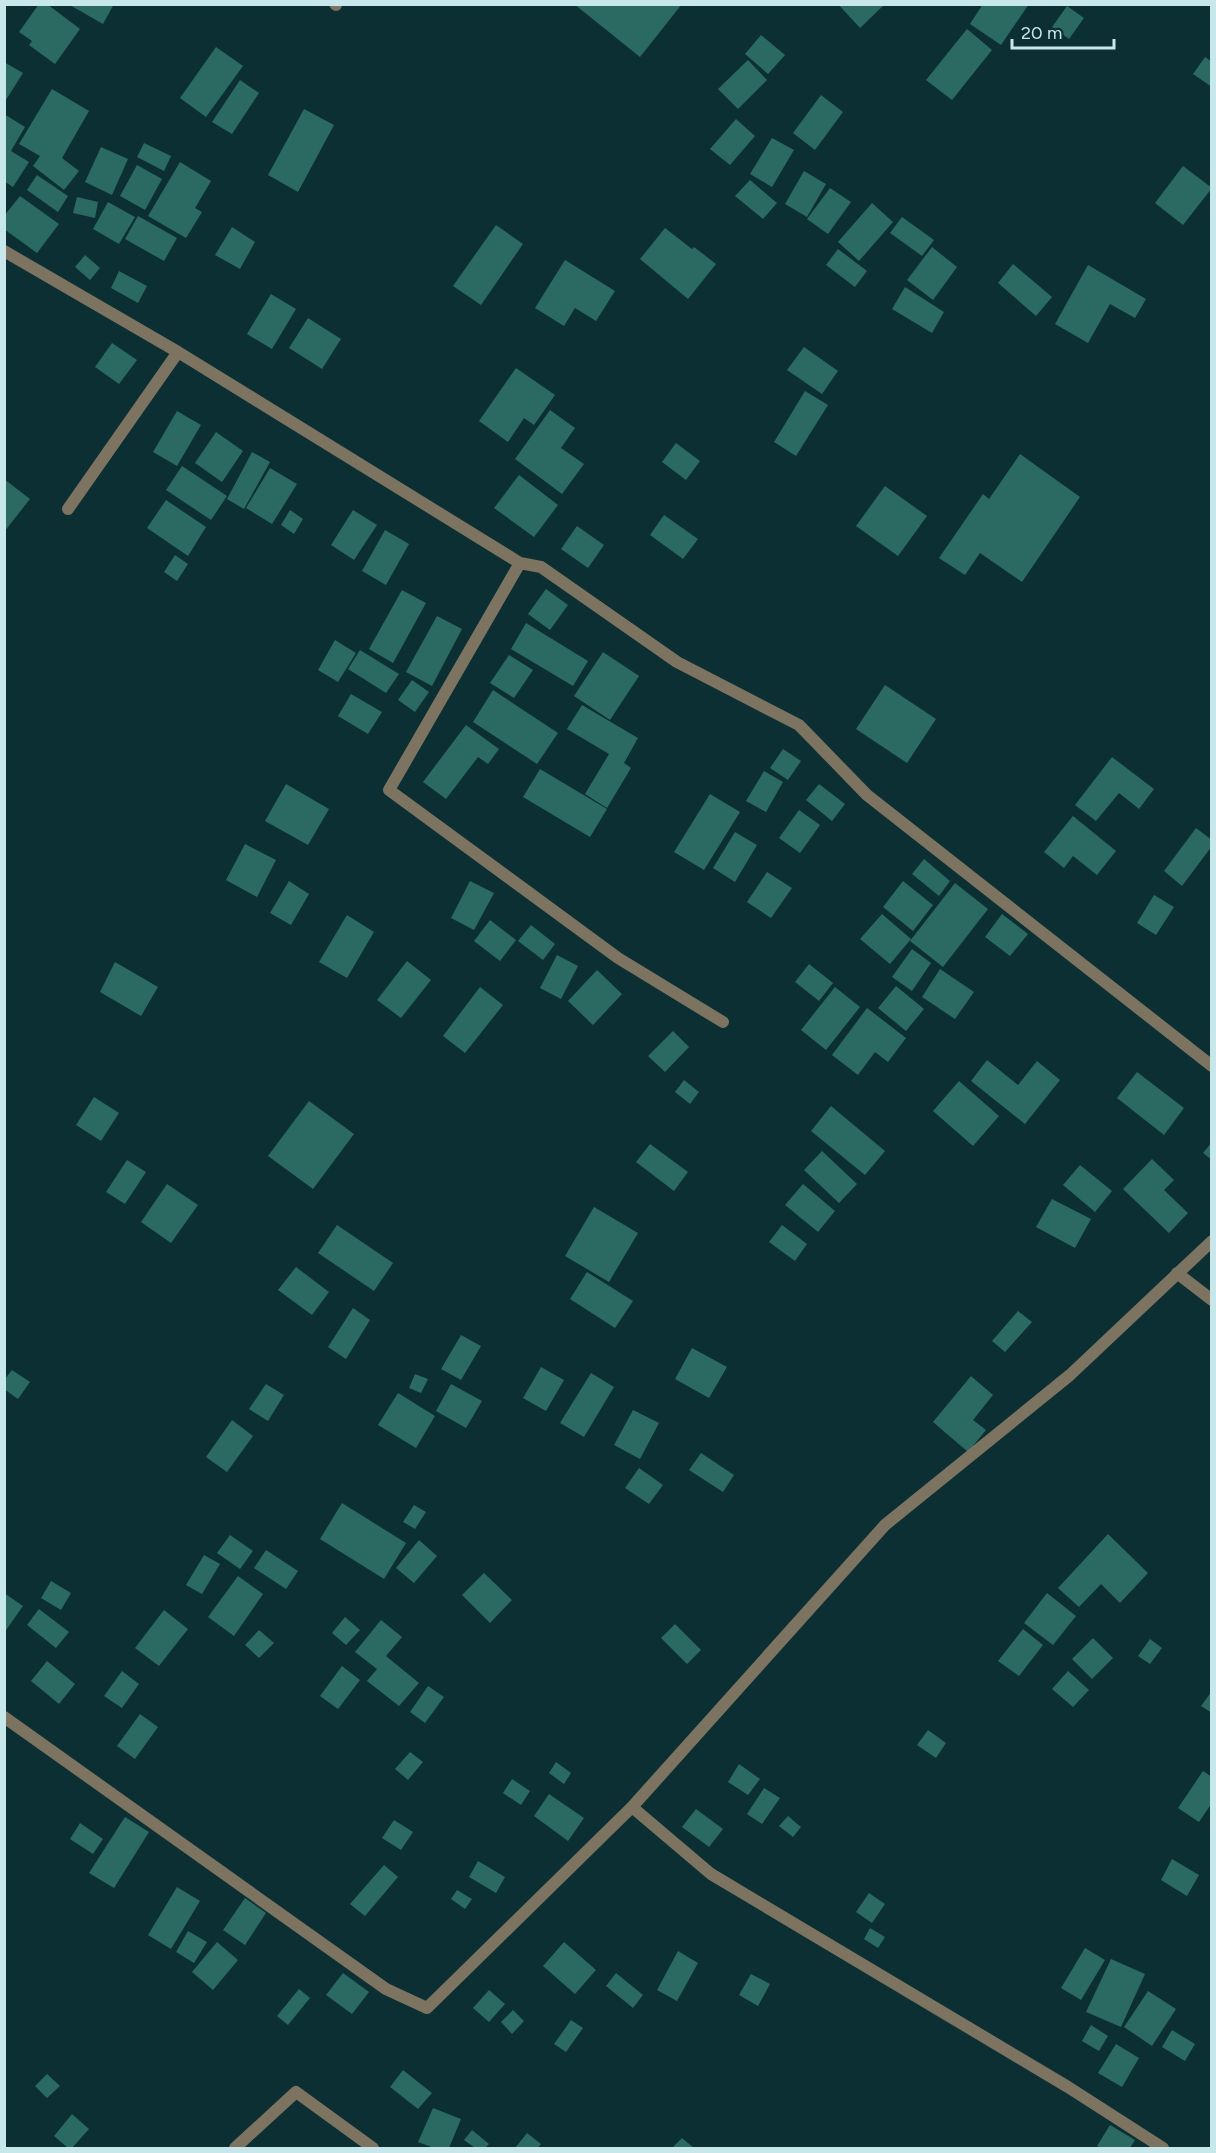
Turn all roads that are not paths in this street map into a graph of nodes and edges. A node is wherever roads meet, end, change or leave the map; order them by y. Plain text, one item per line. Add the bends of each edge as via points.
1 (4, 251) edge
2 (178, 352) junction
3 (68, 509) dead end
4 (520, 563) junction
5 (723, 1022) dead end
6 (1212, 1066) edge
7 (1212, 1241) edge
8 (1177, 1273) junction
9 (1212, 1300) edge
10 (4, 1717) edge
11 (632, 1807) junction
12 (235, 2148) edge
13 (373, 2148) edge
14 (1163, 2148) edge

1 - 2 street
2 - 3 street
2 - 4 street
4 - 5 street via 389,790 618,958
4 - 6 street via 541,567 677,662 799,725 867,795
7 - 8 street
8 - 9 street
8 - 11 street via 1070,1375 885,1525
10 - 11 street via 386,1989 426,2008
11 - 14 street via 711,1874
12 - 13 street via 296,2092

